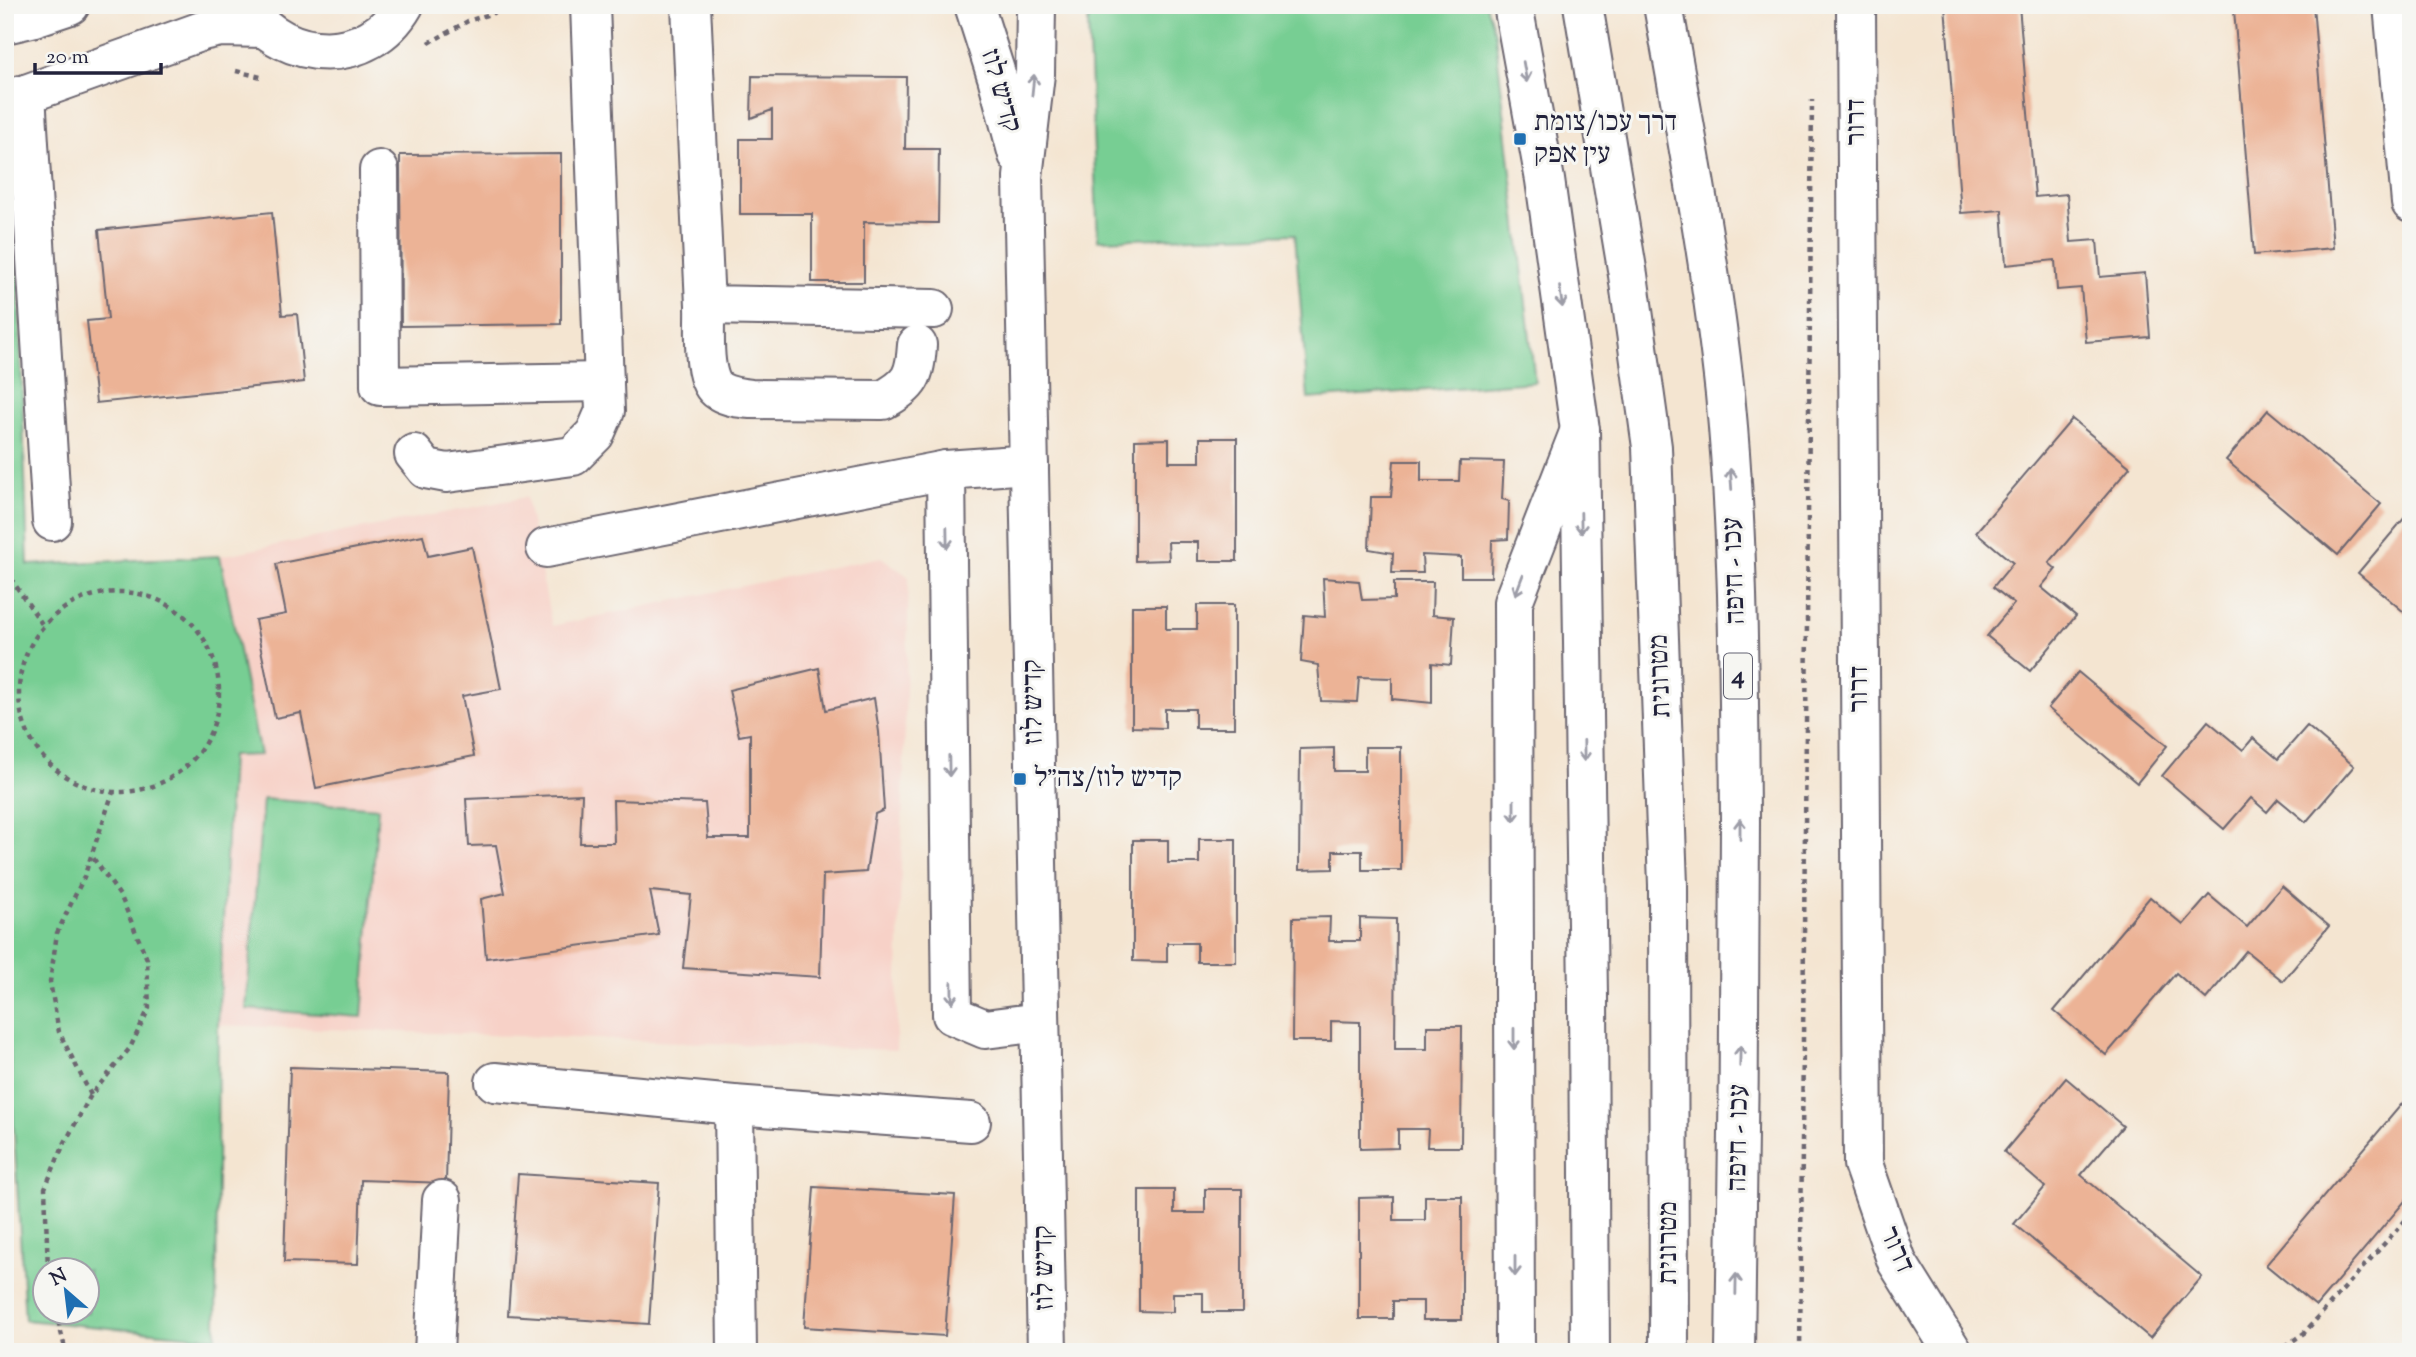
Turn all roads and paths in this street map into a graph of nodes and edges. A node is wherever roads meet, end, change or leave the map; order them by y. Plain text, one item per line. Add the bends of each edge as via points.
1 (70, 5) edge
2 (590, 5) edge
3 (691, 5) edge
4 (974, 5) edge
5 (1036, 5) edge
6 (1513, 5) edge
7 (1583, 5) edge
8 (1663, 5) edge
9 (1856, 5) edge
10 (2393, 5) edge
11 (404, 6) edge
12 (254, 16) edge
13 (5, 24) edge
14 (1812, 89) dead end
15 (16, 96) edge
16 (379, 170) dead end
17 (1023, 177) junction
18 (2411, 203) edge
19 (705, 305) junction
20 (934, 310) dead end
21 (917, 345) dead end
22 (604, 382) junction
23 (1580, 430) junction
24 (414, 454) dead end
25 (1029, 464) junction
26 (947, 470) junction
27 (52, 521) dead end
28 (546, 548) dead end
29 (5, 570) edge
30 (44, 627) junction
31 (113, 792) junction
32 (91, 855) junction
33 (1040, 1022) junction
34 (495, 1082) dead end
35 (91, 1095) junction
36 (734, 1105) junction
37 (971, 1122) dead end
38 (442, 1200) dead end
39 (2411, 1214) edge
40 (48, 1256) edge
41 (60, 1326) edge
42 (66, 1352) edge
43 (434, 1352) edge
44 (737, 1352) edge
45 (1047, 1352) edge
46 (1515, 1352) edge
47 (1590, 1352) edge
48 (1670, 1352) edge
49 (1735, 1352) edge
50 (1800, 1352) edge
51 (1953, 1352) edge
52 (2277, 1352) edge

1 - 13 main road
2 - 22 main road
3 - 19 main road
4 - 17 main road, קדיש לוז
17 -> 5 main road, קדיש לוז via 1035,74
6 -> 23 main road via 1545,180
7 - 48 main road, מטרונית via 1652,447 1668,885
49 -> 8 main road, עכו - חיפה / 4 via 1740,998 1734,510 1721,366
9 - 51 main road, דרור via 1863,1164 1897,1262
10 - 18 main road
11 - 12 main road via 385,29 337,51 310,50 285,42
12 - 15 main road
14 - 50 path
15 - 27 main road
16 - 22 main road via 380,386
17 - 25 main road, קדיש לוז
19 - 20 main road
19 - 21 main road via 707,373 716,390 731,396 883,400 900,391 916,370
22 - 24 main road via 605,411 595,434 573,456 447,473 426,470
23 -> 46 main road via 1513,602
23 -> 47 main road
25 - 26 main road
25 - 33 main road, קדיש לוז
26 - 28 main road
26 -> 33 main road via 952,1016 985,1029
29 - 30 path
30 - 31 path via 32,642 20,674 20,708 30,740 52,767 80,785
30 - 31 path via 53,615 82,598 114,591 147,595 177,609 200,631 215,660 220,692 214,724 199,752 175,775 146,789
31 - 32 path
32 - 35 path via 57,933 50,982 59,1031
32 - 35 path via 121,897 147,959 149,1008 130,1048
33 - 45 main road, קדיש לוז
34 - 36 main road
35 - 40 path via 45,1188
36 - 37 main road
36 - 44 main road
38 - 43 main road
39 - 52 path via 2304,1333
41 - 42 path

